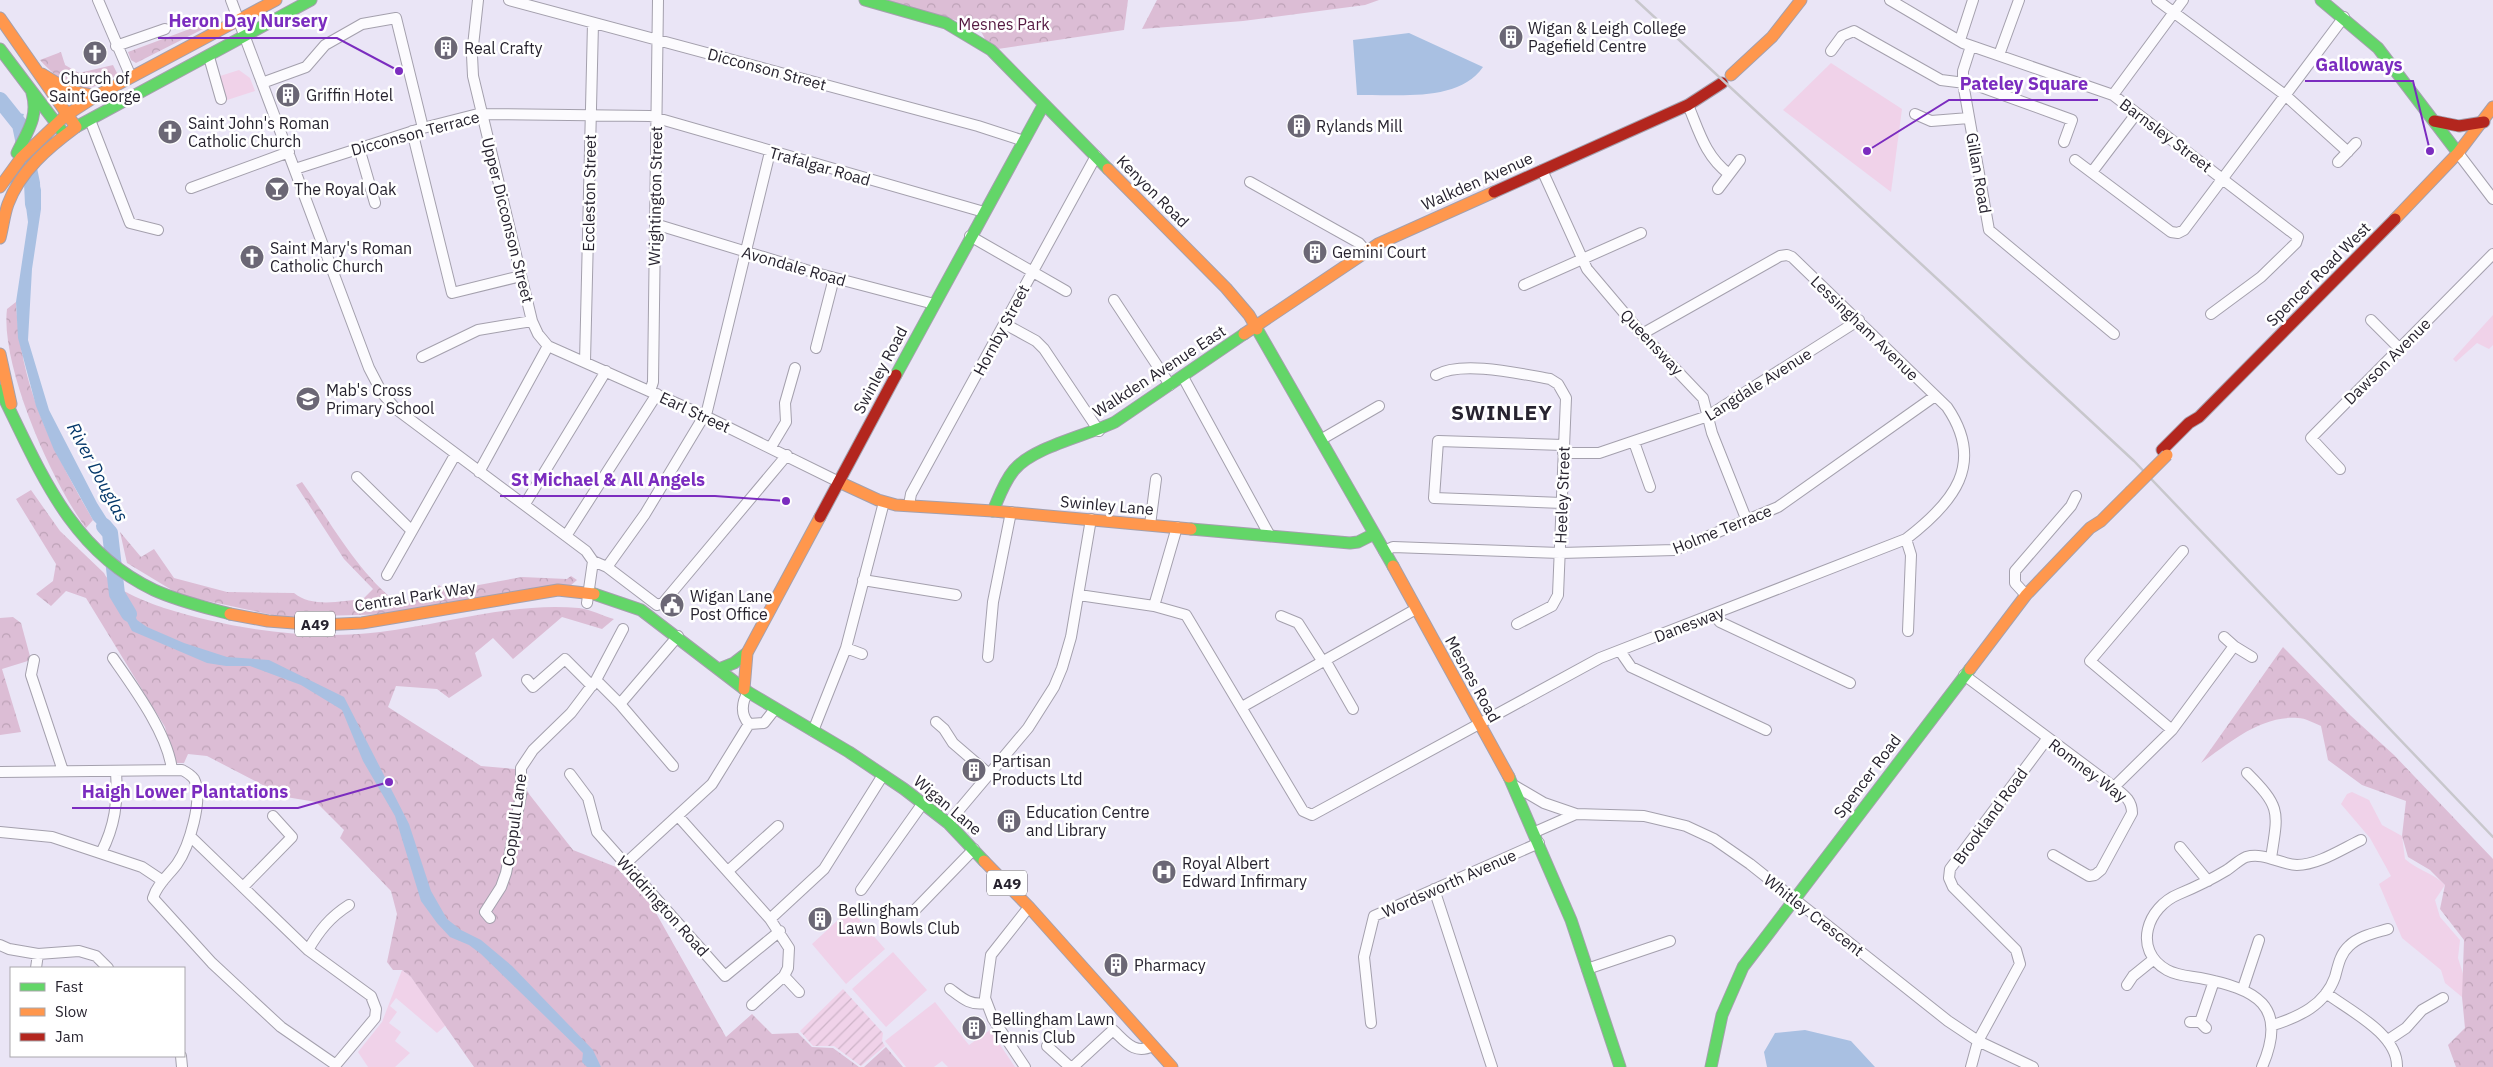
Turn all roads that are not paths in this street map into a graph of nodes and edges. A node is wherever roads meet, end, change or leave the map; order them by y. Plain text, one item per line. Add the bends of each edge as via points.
1 (98, 0) edge
2 (231, 0) edge
3 (276, 0) edge
4 (311, 0) edge
5 (478, 0) edge
6 (509, 0) edge
7 (658, 0) edge
8 (865, 0) edge
9 (1801, 0) edge
10 (1890, 0) edge
11 (1973, 0) edge
12 (2019, 0) edge
13 (2157, 0) edge
14 (2183, 0) edge
15 (2321, 0) edge
16 (2174, 12) junction
17 (2344, 17) junction
18 (0, 18) edge
19 (238, 19) junction
20 (593, 23) junction
21 (165, 29) dead end
22 (245, 36) junction
23 (657, 40) junction
24 (1960, 40) junction
25 (116, 46) junction
26 (1971, 46) junction
27 (0, 49) edge
28 (1831, 51) dead end
29 (1999, 55) junction
30 (209, 57) junction
31 (40, 73) junction
32 (1731, 75) dead end
33 (131, 77) junction
34 (262, 83) junction
35 (1963, 83) junction
36 (1722, 84) dead end
37 (30, 88) junction
38 (2113, 95) junction
39 (2285, 95) junction
40 (96, 96) junction
41 (221, 99) dead end
42 (1044, 104) junction
43 (1688, 105) junction
44 (2493, 107) edge
45 (68, 114) junction
46 (482, 114) junction
47 (1915, 114) dead end
48 (2136, 114) junction
49 (590, 116) junction
50 (656, 118) junction
51 (1969, 118) junction
52 (90, 120) junction
53 (2434, 121) junction
54 (2484, 122) junction
55 (56, 124) junction
56 (76, 127) junction
57 (423, 128) junction
58 (412, 131) junction
59 (65, 135) junction
60 (1024, 141) junction
61 (2064, 142) dead end
62 (2356, 143) dead end
63 (359, 148) junction
64 (24, 152) junction
65 (289, 152) junction
66 (770, 152) junction
67 (2348, 152) junction
68 (2458, 153) junction
69 (1096, 156) junction
70 (1740, 160) dead end
71 (2075, 160) dead end
72 (2338, 162) dead end
73 (295, 169) junction
74 (1542, 170) junction
75 (2092, 172) junction
76 (1729, 174) junction
77 (2222, 178) junction
78 (1250, 182) dead end
79 (0, 187) edge
80 (191, 188) dead end
81 (1718, 189) dead end
82 (2493, 199) edge
83 (8, 201) junction
84 (375, 203) dead end
85 (984, 212) junction
86 (0, 219) edge
87 (655, 224) junction
88 (158, 230) dead end
89 (1641, 233) dead end
90 (970, 236) junction
91 (0, 238) edge
92 (1366, 251) junction
93 (746, 252) junction
94 (2493, 254) edge
95 (1582, 259) junction
96 (1032, 273) junction
97 (521, 276) junction
98 (834, 278) junction
99 (1524, 285) dead end
100 (1066, 291) dead end
101 (1114, 300) dead end
102 (934, 304) junction
103 (2211, 314) dead end
104 (1859, 320) junction
105 (2371, 320) dead end
106 (532, 321) junction
107 (1005, 324) junction
108 (1256, 327) junction
109 (1642, 334) junction
110 (2114, 334) dead end
111 (548, 346) junction
112 (816, 348) dead end
113 (2399, 348) junction
114 (0, 354) edge
115 (422, 357) dead end
116 (585, 362) junction
117 (606, 371) junction
118 (796, 375) dead end
119 (1436, 375) dead end
120 (1183, 376) junction
121 (1170, 385) junction
122 (0, 390) edge
123 (653, 392) junction
124 (1935, 396) junction
125 (1379, 406) dead end
126 (706, 416) junction
127 (1708, 416) junction
128 (13, 417) junction
129 (1099, 431) junction
130 (1322, 439) junction
131 (1634, 442) junction
132 (771, 447) junction
133 (1563, 449) junction
134 (455, 455) junction
135 (788, 455) junction
136 (2340, 469) dead end
137 (480, 472) junction
138 (356, 477) dead end
139 (1156, 479) dead end
140 (839, 482) junction
141 (1650, 487) dead end
142 (2128, 489) joint
143 (2076, 496) dead end
144 (884, 502) junction
145 (1562, 503) junction
146 (525, 504) junction
147 (909, 505) junction
148 (993, 510) junction
149 (1011, 512) junction
150 (1091, 520) junction
151 (1747, 521) junction
152 (1150, 525) junction
153 (1177, 527) junction
154 (412, 531) junction
155 (1374, 534) junction
156 (566, 536) junction
157 (1270, 536) junction
158 (1906, 539) junction
159 (1384, 551) junction
160 (2183, 551) dead end
161 (1560, 552) junction
162 (593, 561) junction
163 (607, 567) junction
164 (387, 575) dead end
165 (863, 580) junction
166 (956, 595) dead end
167 (1079, 595) junction
168 (2026, 595) junction
169 (588, 597) junction
170 (1154, 606) junction
171 (1416, 609) junction
172 (631, 614) joint
173 (1714, 615) junction
174 (1281, 616) dead end
175 (656, 623) junction
176 (1517, 624) dead end
177 (623, 629) dead end
178 (1908, 631) dead end
179 (678, 636) junction
180 (2224, 637) dead end
181 (2234, 646) junction
182 (846, 648) junction
183 (1620, 651) junction
184 (747, 653) junction
185 (862, 654) dead end
186 (988, 657) dead end
187 (2252, 657) dead end
188 (113, 658) dead end
189 (34, 660) dead end
190 (1324, 661) junction
191 (719, 669) junction
192 (1964, 675) junction
193 (527, 680) dead end
194 (594, 683) junction
195 (1850, 683) dead end
196 (746, 690) junction
197 (620, 704) junction
198 (1242, 707) junction
199 (775, 709) junction
200 (1353, 709) dead end
201 (936, 722) dead end
202 (749, 724) junction
203 (1480, 725) junction
204 (1766, 730) dead end
205 (2172, 730) junction
206 (813, 731) junction
207 (2047, 738) junction
208 (674, 766) dead end
209 (172, 770) junction
210 (63, 771) junction
211 (0, 772) edge
212 (116, 772) junction
213 (2247, 773) dead end
214 (989, 774) junction
215 (884, 775) junction
216 (576, 777) dead end
217 (1514, 786) junction
218 (2114, 787) junction
219 (923, 803) junction
220 (1576, 814) junction
221 (272, 816) dead end
222 (678, 816) junction
223 (948, 823) junction
224 (778, 826) dead end
225 (0, 832) edge
226 (191, 837) junction
227 (1537, 838) junction
228 (2361, 840) dead end
229 (2180, 847) dead end
230 (974, 848) junction
231 (101, 853) junction
232 (2053, 856) dead end
233 (2271, 858) junction
234 (626, 864) junction
235 (728, 871) junction
236 (163, 881) junction
237 (2208, 881) junction
238 (243, 887) junction
239 (1434, 889) junction
240 (861, 890) dead end
241 (1794, 901) junction
242 (349, 906) dead end
243 (1029, 906) junction
244 (913, 912) dead end
245 (483, 914) dead end
246 (770, 919) junction
247 (2388, 928) dead end
248 (780, 931) junction
249 (2259, 940) dead end
250 (1670, 941) dead end
251 (0, 945) edge
252 (308, 950) junction
253 (38, 954) junction
254 (2154, 959) junction
255 (36, 967) edge
256 (107, 967) edge
257 (1587, 969) junction
258 (784, 976) junction
259 (2214, 981) junction
260 (2125, 988) dead end
261 (2243, 988) junction
262 (950, 989) dead end
263 (799, 992) dead end
264 (2326, 993) junction
265 (2444, 997) dead end
266 (986, 1003) junction
267 (752, 1005) dead end
268 (1372, 1023) dead end
269 (2199, 1024) dead end
270 (2272, 1025) junction
271 (2388, 1040) junction
272 (1978, 1041) junction
273 (1047, 1046) dead end
274 (1153, 1046) junction
275 (335, 1066) edge
276 (1025, 1067) edge
277 (1071, 1067) edge
278 (1172, 1067) edge
279 (1492, 1067) edge
280 (1620, 1067) edge
281 (1711, 1067) edge
282 (1971, 1067) edge
283 (2033, 1067) edge
284 (2262, 1067) edge
285 (2397, 1067) edge

1 - 25 street
2 - 19 street
3 - 19 main road
4 - 22 main road
5 - 46 street, Upper Dicconson Street via 472,66
6 - 20 street, Dicconson Street
7 - 23 street, Wrightington Street
8 - 42 main road, Kenyon Road via 955,27 991,50
9 - 32 main road via 1772,37
10 - 24 street, Barnsley Street
11 - 24 street
12 - 29 street
13 - 16 street
14 - 16 street
15 - 17 main road
16 - 38 street
16 - 39 street
17 - 39 street
17 - 53 main road via 2378,48
18 - 31 main road
19 - 22 street
19 - 33 main road
20 - 23 street, Dicconson Street
20 - 49 street, Eccleston Street
21 - 25 street
22 - 30 main road
22 - 34 street
23 - 50 street, Wrightington Street
23 - 60 street, Dicconson Street
24 - 26 street, Barnsley Street
25 - 33 street
26 - 29 street, Barnsley Street
26 - 35 street, Gillan Road via 1963,71
27 - 37 main road
28 - 35 street via 1842,36 1854,32 1941,80
29 - 38 street, Barnsley Street
30 - 41 street
30 - 52 main road
31 - 40 main road via 70,91
31 - 45 main road
33 - 40 main road
34 - 57 street via 306,67 326,45 362,24 396,18
34 - 65 street
35 - 51 street, Gillan Road
35 - 61 street via 2072,120
36 - 43 main road, Walkden Avenue
37 - 55 main road
37 - 64 main road via 36,109
38 - 48 street, Barnsley Street
39 - 67 street
39 - 77 street
40 - 45 main road
42 - 60 main road, Swinley Road
42 - 69 main road, Kenyon Road
43 - 74 main road, Walkden Avenue
43 - 76 street via 1708,155
44 - 54 main road, Spencer Road West
45 - 55 main road
45 - 56 main road
46 - 49 street, Dicconson Terrace
46 - 57 street, Dicconson Terrace
46 - 97 street, Upper Dicconson Street
47 - 51 street via 1931,121
48 - 75 street
48 - 77 street, Barnsley Street
49 - 50 street, Dicconson Terrace
49 - 116 street, Eccleston Street
50 - 66 street, Trafalgar Road
50 - 87 street, Wrightington Street
51 - 110 street, Gillan Road via 1989,230
52 - 56 main road
52 - 88 street via 130,223
53 - 54 main road via 2460,128
53 - 68 main road
54 - 68 main road, Spencer Road West
55 - 59 main road
55 - 64 main road
56 - 59 main road
57 - 58 street, Dicconson Terrace
58 - 63 street, Dicconson Terrace
58 - 97 street via 452,293
59 - 83 main road via 34,164
60 - 85 main road, Swinley Road
62 - 67 street
63 - 73 street, Dicconson Terrace
63 - 84 street
64 - 79 main road
65 - 73 street
65 - 80 street
66 - 85 street, Trafalgar Road
66 - 93 street
67 - 72 street
68 - 82 street
68 - 142 main road, Spencer Road West via 2334,282 2200,416 2189,423
69 - 96 street, Hornby Street
69 - 108 main road, Kenyon Road via 1226,288
70 - 76 street
71 - 75 street
73 - 134 street via 362,352 386,399
74 - 92 main road, Walkden Avenue
74 - 95 street, Queensway
75 - 77 street via 2171,232 2178,233 2184,230
76 - 81 street
77 - 103 street, Barnsley Street via 2290,229 2298,240 2261,278
78 - 92 street via 1359,243
83 - 86 main road
83 - 91 main road
85 - 90 main road, Swinley Road
87 - 93 street, Avondale Road
87 - 123 street, Wrightington Street
89 - 95 street
90 - 96 street
90 - 102 main road, Swinley Road
92 - 108 main road, Walkden Avenue
93 - 98 street, Avondale Road
93 - 126 street
94 - 113 street, Dawson Avenue
95 - 99 street
95 - 109 street, Queensway
96 - 100 street
96 - 107 street, Hornby Street
97 - 106 street, Upper Dicconson Street
98 - 102 street, Avondale Road
98 - 112 street
101 - 121 street
102 - 140 main road, Swinley Road
104 - 109 street, Lessingham Avenue via 1787,254
104 - 124 street, Lessingham Avenue
104 - 127 street, Langdale Avenue
105 - 113 street
106 - 111 street, Upper Dicconson Street via 542,342
106 - 115 street via 478,330
107 - 129 street via 1036,341 1048,354
107 - 147 street, Hornby Street via 910,494
108 - 120 main road, Walkden Avenue East
108 - 130 main road, Mesnes Road
109 - 127 street, Queensway via 1703,398
111 - 116 street, Earl Street
111 - 137 street
113 - 136 street, Dawson Avenue via 2311,438
114 - 128 main road, Central Park Way / A49
116 - 117 street, Earl Street
117 - 123 street, Earl Street
117 - 146 street
118 - 132 street via 785,403 786,422
119 - 133 street, Heeley Street via 1464,369 1491,369 1550,379 1563,390 1566,398
120 - 121 main road, Walkden Avenue East
120 - 157 street
121 - 129 main road, Walkden Avenue East
122 - 128 main road, Central Park Way / A49
123 - 126 street, Earl Street
123 - 156 street
124 - 151 street, Holme Terrace via 1786,502
124 - 158 street, Lessingham Avenue via 1956,420 1962,434 1965,464 1954,492
125 - 130 street
126 - 132 street, Earl Street
126 - 163 street via 645,514
127 - 131 street, Langdale Avenue
127 - 151 street, Queensway
128 - 169 main road, Central Park Way / A49 via 55,500 75,528 102,556 152,589 201,607 292,624 362,622 524,596
129 - 148 main road, Walkden Avenue East via 1046,448 1024,459 1004,483
130 - 155 main road, Mesnes Road
131 - 133 street, Langdale Avenue via 1599,453
131 - 141 street
132 - 135 street, Earl Street
133 - 145 street, Heeley Street
133 - 145 street, Langdale Avenue via 1438,441 1434,498
134 - 137 street
134 - 154 street
135 - 140 street, Earl Street
135 - 163 street via 663,603 654,604
137 - 146 street
138 - 154 street
139 - 152 street
140 - 144 main road, Swinley Lane
140 - 184 main road, Swinley Road
142 - 168 main road, Spencer Road via 2096,517 2090,528
143 - 168 street via 2015,572 2015,582
144 - 147 main road, Swinley Lane
144 - 165 street
145 - 161 street, Heeley Street
146 - 156 street
147 - 148 main road, Swinley Lane
148 - 149 main road, Swinley Lane
149 - 150 main road, Swinley Lane
149 - 186 street via 993,602
150 - 152 main road, Swinley Lane
150 - 167 street
151 - 161 street, Holme Terrace via 1669,551
152 - 153 main road, Swinley Lane
153 - 157 main road, Swinley Lane
153 - 170 street
154 - 164 street
155 - 157 main road, Swinley Lane via 1354,543
155 - 159 main road, Mesnes Road
156 - 162 street via 586,551
158 - 173 street, Danesway
158 - 178 street via 1911,555
159 - 161 street, Holme Terrace via 1393,547
159 - 171 main road, Mesnes Road
160 - 205 street via 2090,661
161 - 176 street, Heeley Street via 1559,588 1555,603
162 - 163 street
162 - 169 street
165 - 166 street
165 - 182 street
167 - 170 street
167 - 214 street via 1067,653 1054,687 1028,728
168 - 192 main road, Spencer Road
169 - 172 main road, Central Park Way / A49
169 - 175 main road, Wigan Lane / A49 via 635,607
170 - 198 street via 1183,612 1189,618
171 - 190 street
171 - 203 main road, Mesnes Road
172 - 175 main road, Wigan Lane / A49
173 - 183 street, Danesway
173 - 195 street via 1720,622
174 - 190 street via 1298,623
175 - 179 main road, Wigan Lane / A49
177 - 194 street, Coppull Lane
179 - 191 main road, Wigan Lane / A49
179 - 197 street
180 - 181 street
181 - 187 street
181 - 205 street
182 - 185 street
182 - 206 street
183 - 203 street, Danesway via 1600,658
183 - 204 street via 1631,667
184 - 191 main road, Swinley Road
184 - 196 main road, Swinley Road
188 - 209 street via 154,724 170,755
189 - 210 street via 31,675
190 - 198 street
190 - 200 street
191 - 196 main road, Wigan Lane / A49
192 - 207 street, Romney Way
192 - 241 main road, Spencer Road
193 - 194 street via 533,687 565,659
194 - 197 street
194 - 245 street, Coppull Lane via 571,713 533,750 521,768 521,795 506,873
196 - 199 main road, Wigan Lane / A49
196 - 202 street via 743,714
197 - 208 street
198 - 203 street, Danesway via 1303,811 1309,814 1317,813
199 - 202 street via 764,723
199 - 206 main road, Wigan Lane / A49
201 - 214 street via 953,743
202 - 222 street via 712,784
203 - 217 main road, Mesnes Road
205 - 218 street
206 - 215 main road, Wigan Lane / A49
207 - 218 street, Romney Way
207 - 272 street, Brookland Road via 1950,870 1953,886 2016,950 2020,960
209 - 212 street
209 - 226 street via 182,770 193,777 196,787
210 - 211 street
210 - 212 street
212 - 231 street via 116,814
213 - 233 street via 2258,779 2271,798 2278,818
214 - 223 street
215 - 219 main road, Wigan Lane / A49
215 - 246 street via 824,869
216 - 234 street, Widdrington Road via 588,798 597,832
217 - 220 street, Whitley Crescent via 1544,803
217 - 227 main road, Mesnes Road
218 - 232 street, Romney Way via 2128,798 2132,813 2101,870 2089,876
219 - 223 main road, Wigan Lane / A49
219 - 240 street
220 - 227 street, Whitley Crescent
220 - 241 street, Whitley Crescent via 1644,816 1700,832 1727,847
221 - 238 street via 296,840
222 - 234 street
222 - 235 street
223 - 230 main road, Wigan Lane / A49
224 - 235 street
225 - 231 street via 52,837
226 - 236 street via 177,864
226 - 238 street
227 - 239 street, Wordsworth Avenue
227 - 257 main road, Mesnes Road via 1571,920
228 - 233 street via 2344,842 2303,864
229 - 237 street
230 - 243 main road, Wigan Lane / A49
230 - 244 street
231 - 236 street via 142,867
233 - 237 street via 2257,855 2244,858
234 - 248 street, Widdrington Road via 725,976
235 - 246 street
236 - 275 street via 153,898 212,963 281,1027
237 - 254 street via 2168,898 2157,909 2147,931
238 - 252 street
239 - 268 street, Wordsworth Avenue via 1374,916 1364,957
239 - 279 street
241 - 272 street, Whitley Crescent via 1929,1007
241 - 281 main road, Spencer Road via 1743,967 1733,986 1717,1028
242 - 252 street via 321,928
243 - 266 street via 991,955
243 - 274 main road, Wigan Lane / A49
246 - 248 street
247 - 264 street via 2374,928 2348,947
248 - 258 street via 790,948
249 - 261 street
250 - 257 street
251 - 253 street
252 - 275 street via 372,996 374,1001 375,1018
253 - 255 street
253 - 256 street via 79,951 96,956
254 - 259 street via 2172,973
254 - 260 street via 2133,976
257 - 280 main road, Mesnes Road
258 - 263 street
258 - 267 street
259 - 261 street
259 - 269 street
261 - 270 street via 2255,995 2267,1010
262 - 266 street via 967,1002
264 - 270 street via 2301,1015
264 - 271 street
265 - 271 street via 2422,1010 2406,1028
266 - 276 street
270 - 284 street via 2270,1049
271 - 285 street via 2395,1053
272 - 282 street
272 - 283 street, Whitley Crescent
273 - 277 street
274 - 277 street via 1133,1049 1113,1030
274 - 278 main road, Wigan Lane / A49

